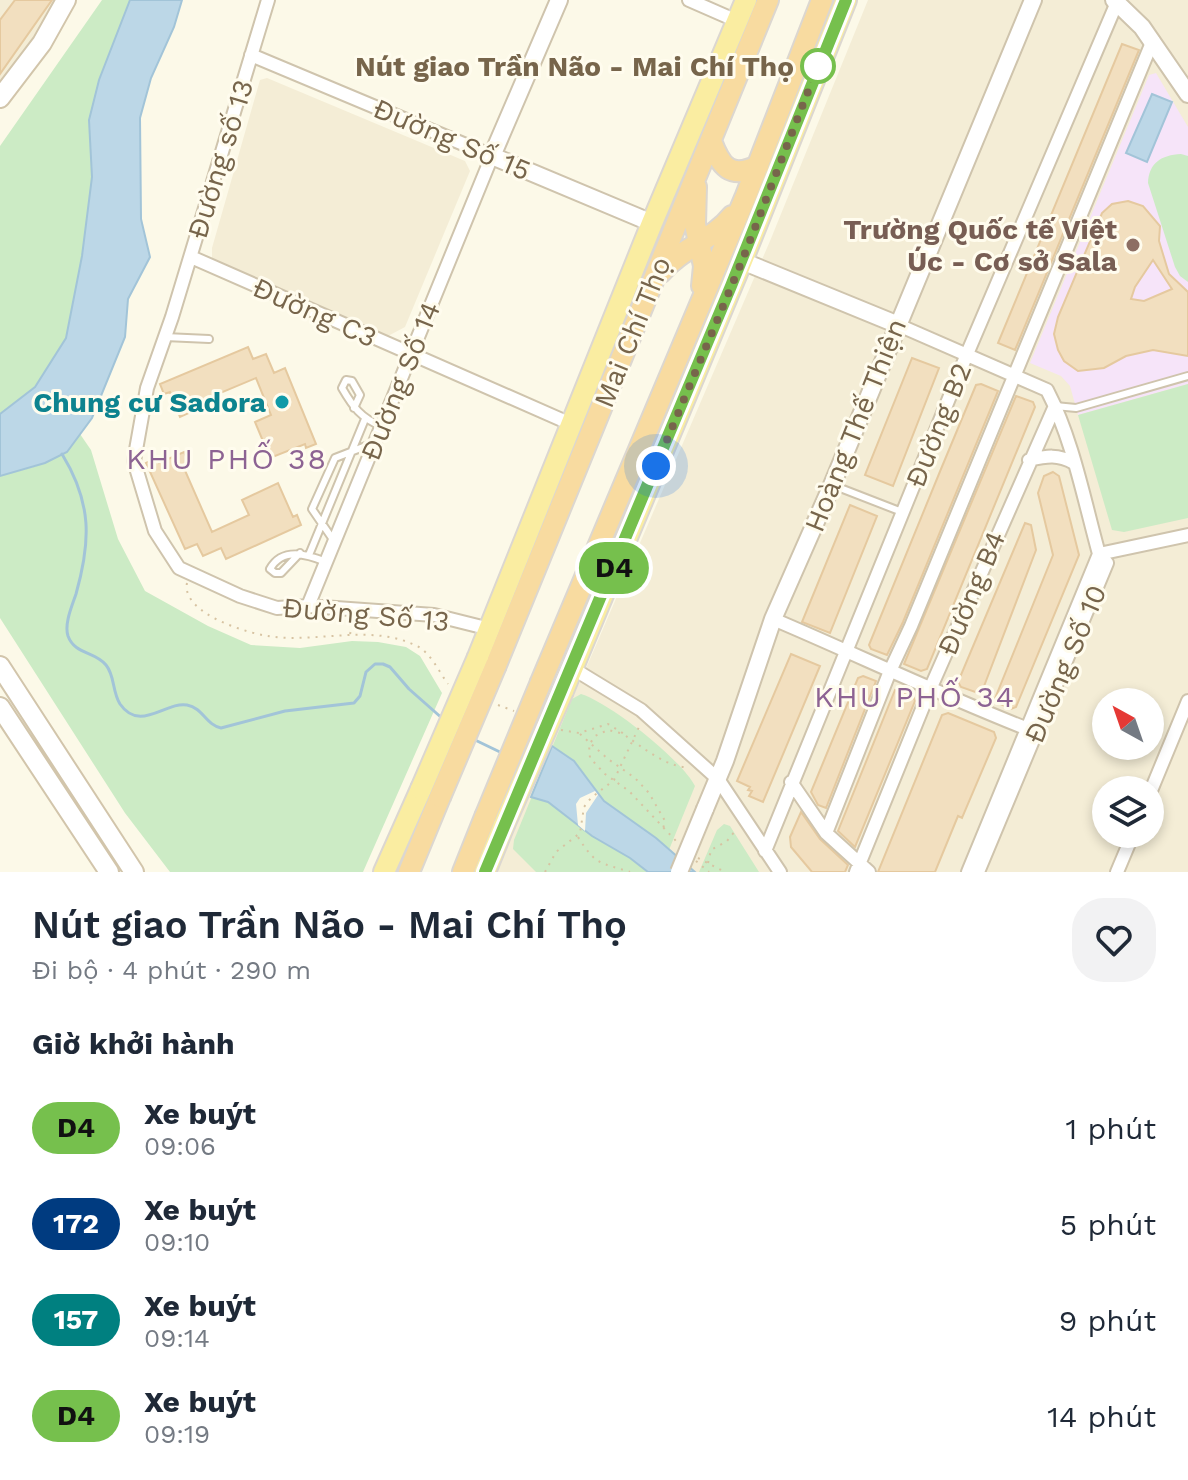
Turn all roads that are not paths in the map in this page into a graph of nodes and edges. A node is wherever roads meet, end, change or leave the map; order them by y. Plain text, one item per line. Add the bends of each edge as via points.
1 (66, 0) edge
2 (268, 0) edge
3 (559, 0) edge
4 (689, 0) edge
5 (746, 0) edge
6 (768, 0) edge
7 (822, 0) edge
8 (846, 0) edge
9 (1033, 0) edge
10 (1116, 1) edge
11 (737, 21) junction
12 (1153, 40) junction
13 (251, 55) junction
14 (1185, 83) edge
15 (0, 98) edge
16 (711, 141) junction
17 (492, 156) junction
18 (758, 166) junction
19 (697, 173) junction
20 (745, 198) junction
21 (652, 223) junction
22 (673, 231) junction
23 (698, 242) junction
24 (722, 252) junction
25 (191, 257) junction
26 (742, 261) junction
27 (650, 284) junction
28 (700, 305) junction
29 (172, 317) joint
30 (896, 324) junction
31 (165, 337) junction
32 (209, 339) dead end
33 (411, 354) junction
34 (967, 354) junction
35 (1016, 375) junction
36 (1188, 376) edge
37 (1055, 406) junction
38 (354, 408) dead end
39 (365, 419) junction
40 (571, 424) junction
41 (381, 426) junction
42 (375, 443) junction
43 (351, 452) junction
44 (1029, 460) junction
45 (1074, 463) junction
46 (832, 485) junction
47 (902, 512) junction
48 (322, 524) junction
49 (1188, 535) edge
50 (335, 542) junction
51 (300, 553) junction
52 (1099, 554) junction
53 (309, 555) junction
54 (326, 562) junction
55 (308, 606) junction
56 (773, 619) junction
57 (490, 629) junction
58 (845, 650) junction
59 (487, 661) junction
60 (0, 666) edge
61 (572, 668) junction
62 (890, 671) junction
63 (931, 687) junction
64 (1188, 701) edge
65 (0, 707) edge
66 (31, 714) junction
67 (12, 725) junction
68 (1031, 731) junction
69 (1157, 776) edge
70 (718, 779) junction
71 (791, 782) junction
72 (430, 793) junction
73 (495, 821) junction
74 (826, 833) junction
75 (1127, 848) edge
76 (765, 851) junction
77 (861, 870) edge
78 (109, 872) edge
79 (134, 872) edge
80 (384, 872) edge
81 (409, 872) edge
82 (463, 872) edge
83 (485, 872) edge
84 (679, 872) edge
85 (780, 872) edge
86 (968, 872) edge
87 (978, 872) edge
88 (1117, 872) edge

1 - 15 main road via 42,43
2 - 13 street, Đường số 13
3 - 17 street
4 - 11 street
5 - 11 main road, Mai Chí Thọ
6 - 16 highway, Mai Chí Thọ
7 - 18 highway, Mai Chí Thọ
8 - 26 main road
9 - 30 street, Hoàng Thế Thiện
10 - 12 street
10 - 34 street, Đường B2
11 - 21 main road, Mai Chí Thọ
12 - 14 street
12 - 35 street
13 - 17 street, Đường Số 15
13 - 25 street, Đường số 13
16 - 18 highway via 725,166 735,172
16 - 19 highway, Mai Chí Thọ
17 - 21 street, Đường Số 15
17 - 33 street, Đường Số 14
18 - 20 highway, Mai Chí Thọ
19 - 22 highway, Mai Chí Thọ
19 - 23 highway
20 - 23 highway via 724,224
20 - 24 highway, Mai Chí Thọ
21 - 22 main road
21 - 40 main road, Mai Chí Thọ
22 - 23 highway
22 - 27 highway, Mai Chí Thọ
23 - 24 highway
23 - 27 highway
23 - 28 highway via 704,266
24 - 26 main road
24 - 28 highway, Mai Chí Thọ
25 - 29 street, Đường số 13
25 - 33 street, Đường C3
26 - 30 street
26 - 61 main road
27 - 59 highway, Mai Chí Thọ
28 - 73 highway, Mai Chí Thọ, bridge via 541,682
29 - 31 street, Đường Số 13
30 - 34 street
30 - 46 street, Hoàng Thế Thiện
31 - 32 lane
31 - 55 street, Đường Số 13 via 147,388 134,461 155,531 179,568 277,608
33 - 40 street, Đường C3
33 - 41 street, Đường Số 14
34 - 35 street
34 - 47 street, Đường B2
35 - 37 street via 1047,390
35 - 62 street
36 - 37 lane via 1076,408
37 - 44 street, Đường B4
37 - 45 street
38 - 39 lane
39 - 41 lane
39 - 43 lane
40 - 57 main road, Mai Chí Thọ
41 - 42 street, Đường Số 14
42 - 43 lane
42 - 50 street, Đường Số 14
43 - 48 lane
43 - 48 lane via 335,458 312,509
44 - 45 street via 1047,455
44 - 63 street, Đường B4
45 - 52 street
46 - 47 lane
46 - 56 street, Hoàng Thế Thiện
47 - 58 street, Đường B2
48 - 50 lane
48 - 53 lane
49 - 52 street
50 - 54 street, Đường Số 14
51 - 51 lane via 274,562 270,569 281,573
51 - 53 lane
52 - 68 street, Đường Số 10
53 - 54 lane
54 - 55 street, Đường Số 14
55 - 57 street, Đường Số 13 via 434,615
56 - 58 street
56 - 70 street, Hoàng Thế Thiện
57 - 59 main road, Mai Chí Thọ
58 - 62 street
58 - 71 street, Đường B2
59 - 72 highway, bridge
60 - 66 main road
61 - 70 street via 641,710
61 - 73 main road, bridge
62 - 63 street
62 - 74 street
63 - 68 street
63 - 77 street, Đường B4
64 - 69 street
65 - 67 main road
66 - 67 main road
66 - 79 main road
67 - 78 main road
68 - 86 street, Đường Số 10
68 - 87 street, Đường Số 10
70 - 76 street
70 - 84 street, Hoàng Thế Thiện, bridge
71 - 74 street
71 - 76 street, Đường B2
72 - 80 main road
72 - 81 highway
73 - 82 highway
73 - 83 main road
74 - 77 street
75 - 88 street
76 - 85 street

